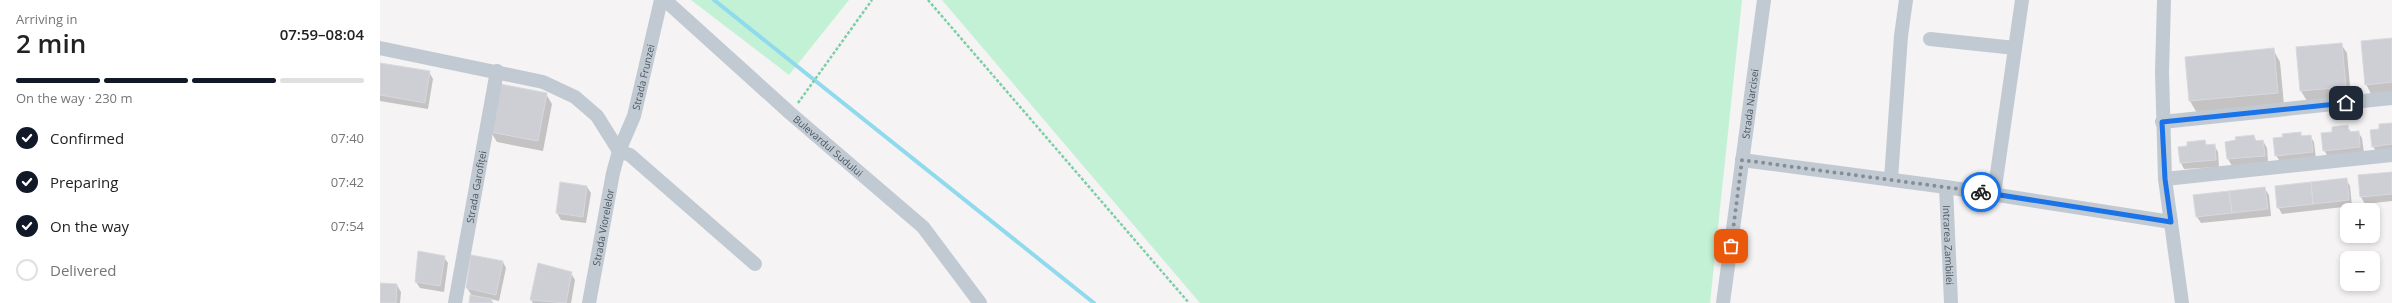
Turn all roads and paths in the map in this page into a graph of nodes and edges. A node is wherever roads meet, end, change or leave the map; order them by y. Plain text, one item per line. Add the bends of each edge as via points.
1 (661, 0) edge
2 (665, 0) edge
3 (872, 0) edge
4 (928, 0) edge
5 (1764, 0) edge
6 (1906, 0) edge
7 (2022, 0) edge
8 (2164, 0) edge
9 (1930, 39) dead end
10 (380, 48) edge
11 (2015, 48) junction
12 (497, 71) junction
13 (2392, 98) edge
14 (790, 113) junction
15 (2162, 122) junction
16 (619, 151) junction
17 (2392, 156) edge
18 (1742, 160) junction
19 (1892, 179) junction
20 (2165, 179) junction
21 (1946, 187) junction
22 (1994, 194) junction
23 (2171, 222) junction
24 (756, 264) dead end
25 (455, 303) edge
26 (589, 303) edge
27 (980, 303) edge
28 (1189, 303) edge
29 (1723, 303) edge
30 (1951, 303) edge
31 (2182, 303) edge

1 - 16 street, Strada Frunzei via 634,116
2 - 14 street, Bulevardul Sudului
3 - 14 path
4 - 28 path
5 - 18 street, Strada Narcisei
6 - 19 street via 1901,36
7 - 11 street
8 - 15 street
9 - 11 street
10 - 12 street
11 - 22 street
12 - 16 street via 543,82 575,97 597,116
12 - 25 street, Strada Garofiței
13 - 15 street
14 - 27 street, Bulevardul Sudului via 923,227
15 - 20 street
16 - 24 street via 630,155
16 - 26 street, Strada Viorelelor
17 - 20 street
18 - 19 street
18 - 29 street, Strada Narcisei
19 - 21 street
20 - 23 street
21 - 22 street
21 - 30 street, Intrarea Zambilei
22 - 23 street
23 - 31 street

